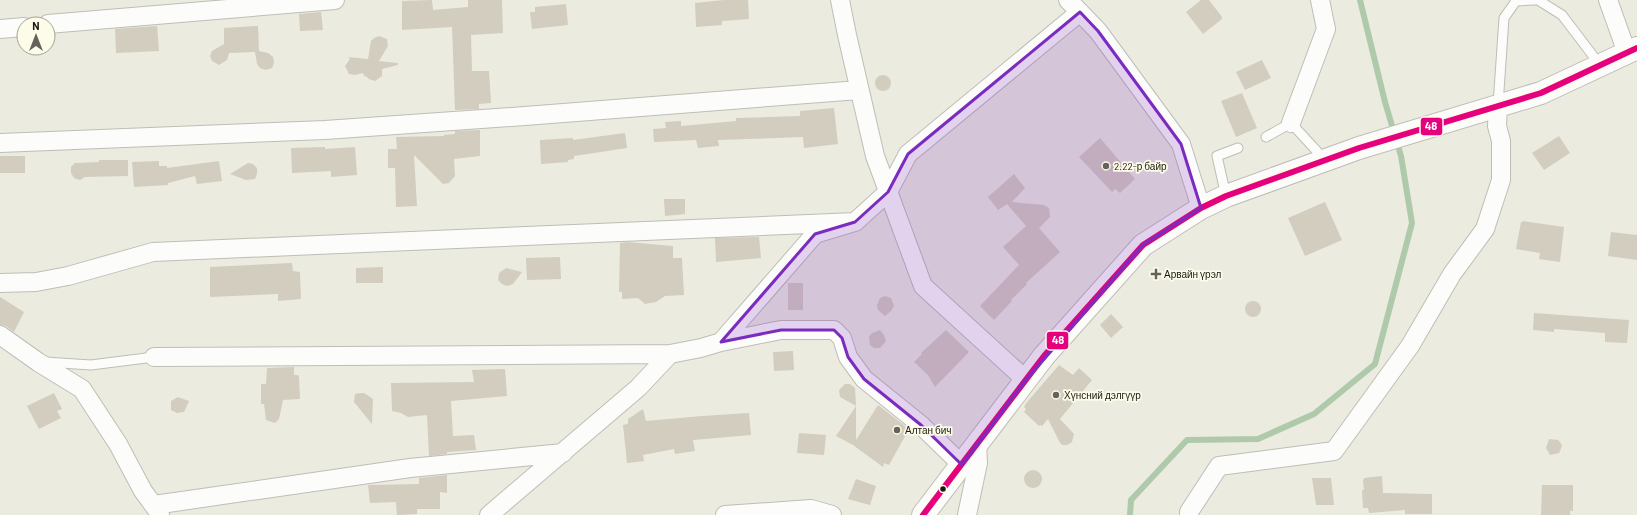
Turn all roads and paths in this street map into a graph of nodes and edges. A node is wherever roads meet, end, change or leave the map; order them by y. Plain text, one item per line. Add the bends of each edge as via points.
1 (335, 0) edge
2 (840, 0) edge
3 (1320, 0) edge
4 (1536, 0) edge
5 (1608, 0) edge
6 (1074, 6) edge
7 (56, 23) edge
8 (16, 27) edge
9 (0, 29) edge
10 (1632, 53) edge
11 (1601, 66) junction
12 (859, 90) junction
13 (1498, 106) junction
14 (1291, 122) junction
15 (1266, 137) dead end
16 (0, 143) edge
17 (1238, 148) dead end
18 (1326, 161) junction
19 (888, 192) junction
20 (1226, 196) junction
21 (1201, 208) junction
22 (854, 222) junction
23 (0, 283) edge
24 (0, 336) edge
25 (721, 342) junction
26 (670, 354) junction
27 (154, 358) joint
28 (38, 362) junction
29 (1026, 380) junction
30 (977, 444) junction
31 (563, 453) junction
32 (962, 465) junction
33 (157, 510) edge
34 (489, 515) edge
35 (725, 515) edge
36 (832, 515) edge
37 (923, 515) edge
38 (967, 515) edge
39 (1189, 515) edge

1 - 7 street
2 - 12 street
3 - 14 street via 1326,29
4 - 11 lane via 1562,15
4 - 13 lane via 1516,1 1504,18
5 - 10 street
6 - 19 street via 908,154
6 - 21 street via 1098,31 1182,144
8 - 9 street
10 - 11 main road
11 - 13 main road via 1541,93
12 - 16 street via 325,130
12 - 19 street via 875,156
13 - 18 main road via 1359,148
13 - 39 street via 1501,141 1500,180 1485,229 1452,274 1410,346 1334,451 1219,466
14 - 15 lane
14 - 18 lane
17 - 20 lane via 1217,156
18 - 20 main road
19 - 22 street
19 - 29 street via 923,286
20 - 21 main road
21 - 29 main road via 1143,245 1044,356
22 - 23 street via 153,252 62,277 36,282
22 - 25 street via 816,234
24 - 28 street
25 - 26 street
25 - 32 street via 781,330 834,330 842,338 848,358 864,379 921,425
26 - 27 street
26 - 31 street via 638,388
27 - 28 lane via 91,365
28 - 33 street via 82,389 118,444 143,492
29 - 30 main road
30 - 32 main road
30 - 38 street via 978,463
31 - 33 street via 410,468
31 - 34 street
32 - 37 main road
35 - 36 street via 811,509

